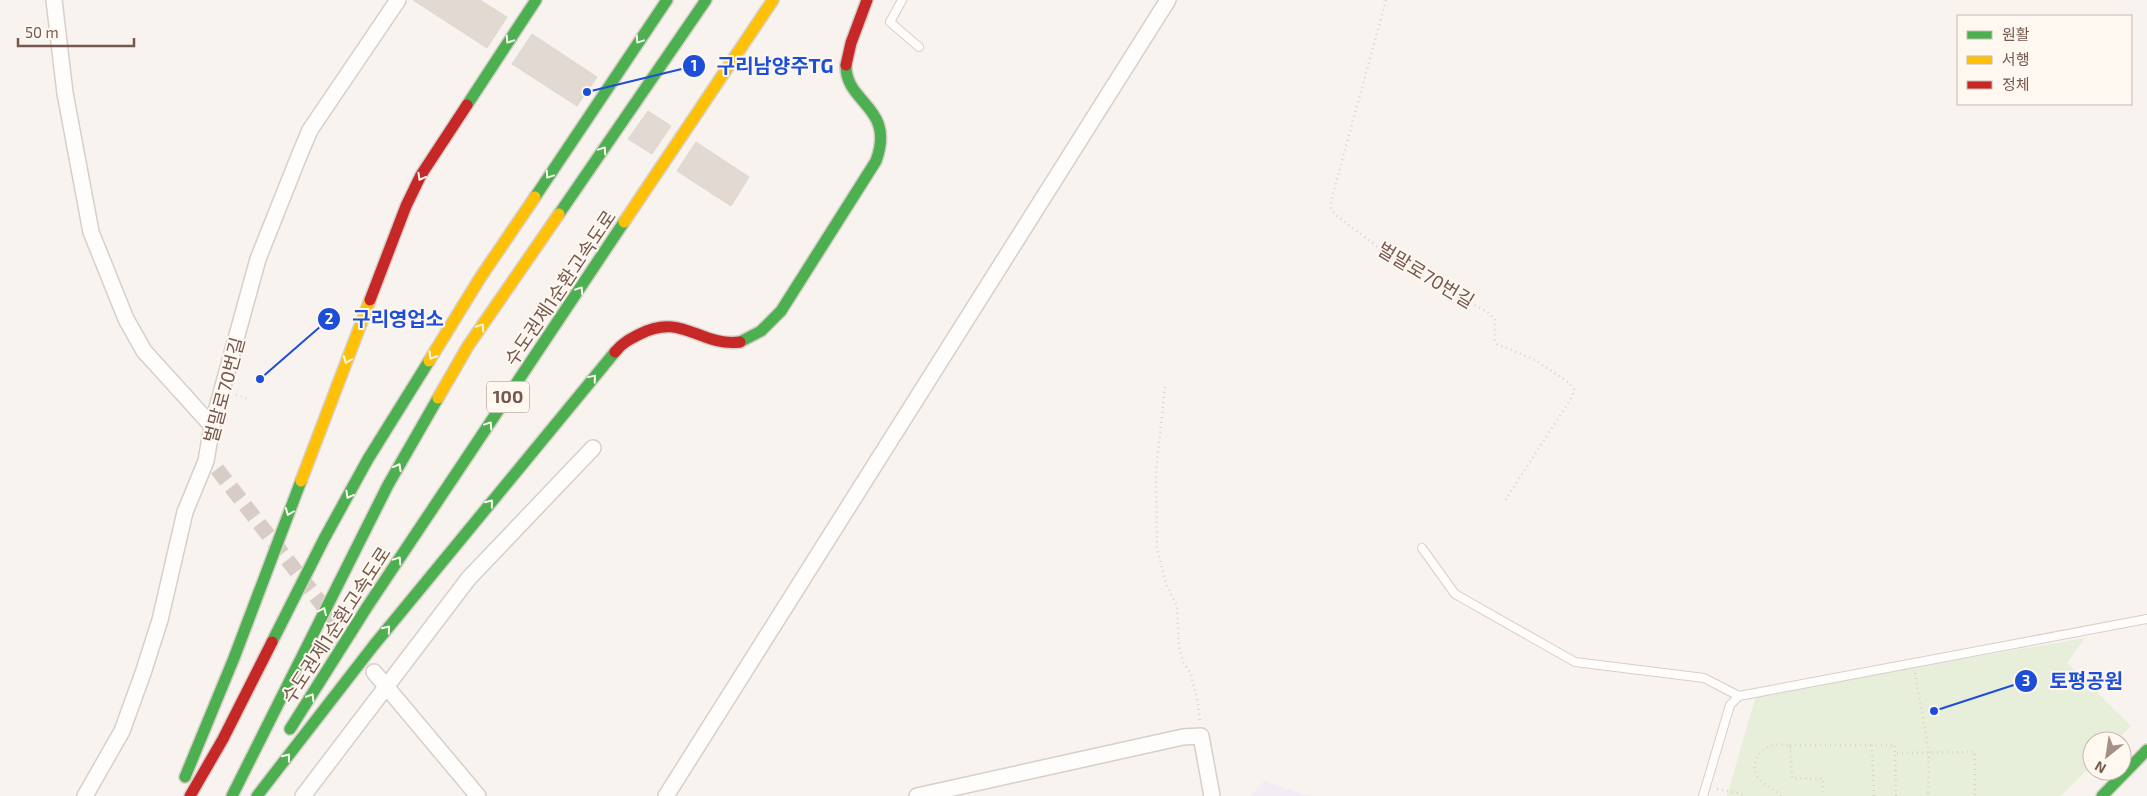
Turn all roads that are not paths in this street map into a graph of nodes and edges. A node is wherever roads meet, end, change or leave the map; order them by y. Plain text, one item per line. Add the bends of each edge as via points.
1 (54, 0) edge
2 (398, 0) edge
3 (536, 0) edge
4 (666, 0) edge
5 (706, 0) edge
6 (773, 0) edge
7 (867, 0) edge
8 (902, 0) edge
9 (1168, 0) edge
10 (919, 47) dead end
11 (212, 426) junction
12 (592, 448) dead end
13 (1422, 548) dead end
14 (2147, 619) edge
15 (374, 672) dead end
16 (386, 686) junction
17 (1739, 696) junction
18 (286, 736) dead end
19 (2147, 750) edge
20 (266, 766) dead end
21 (85, 796) edge
22 (178, 796) edge
23 (190, 796) edge
24 (232, 796) edge
25 (245, 796) edge
26 (257, 796) edge
27 (303, 796) edge
28 (478, 796) edge
29 (666, 796) edge
30 (917, 796) edge
31 (1212, 796) edge
32 (1703, 796) edge
33 (2102, 796) edge

1 - 11 street via 65,92 92,232 126,319 144,351
2 - 11 street, 벌말로70번길 via 310,130 258,259
3 -> 22 main road via 421,175 406,206
4 -> 23 main road, 수도권제1순환고속도로 via 480,278 368,459 223,739
24 -> 5 main road, 수도권제1순환고속도로 via 356,546 468,346
18 -> 6 main road, 수도권제1순환고속도로 / 100 via 366,607
26 -> 7 main road via 374,645 621,344 660,326 680,328 717,343 747,342 765,330 781,311 880,154 884,136 869,106 848,81 846,66
8 - 10 lane via 890,22
9 - 29 street
11 - 21 street, 벌말로70번길 via 212,465 185,512 160,620 143,673 122,731
12 - 16 street via 470,578
13 - 17 lane via 1455,594 1576,662 1704,678
14 - 17 lane
15 - 16 street
16 - 27 street
16 - 28 street
17 - 32 lane via 1730,705
19 - 33 main road
20 - 25 main road
30 - 31 street via 1184,737 1201,736

